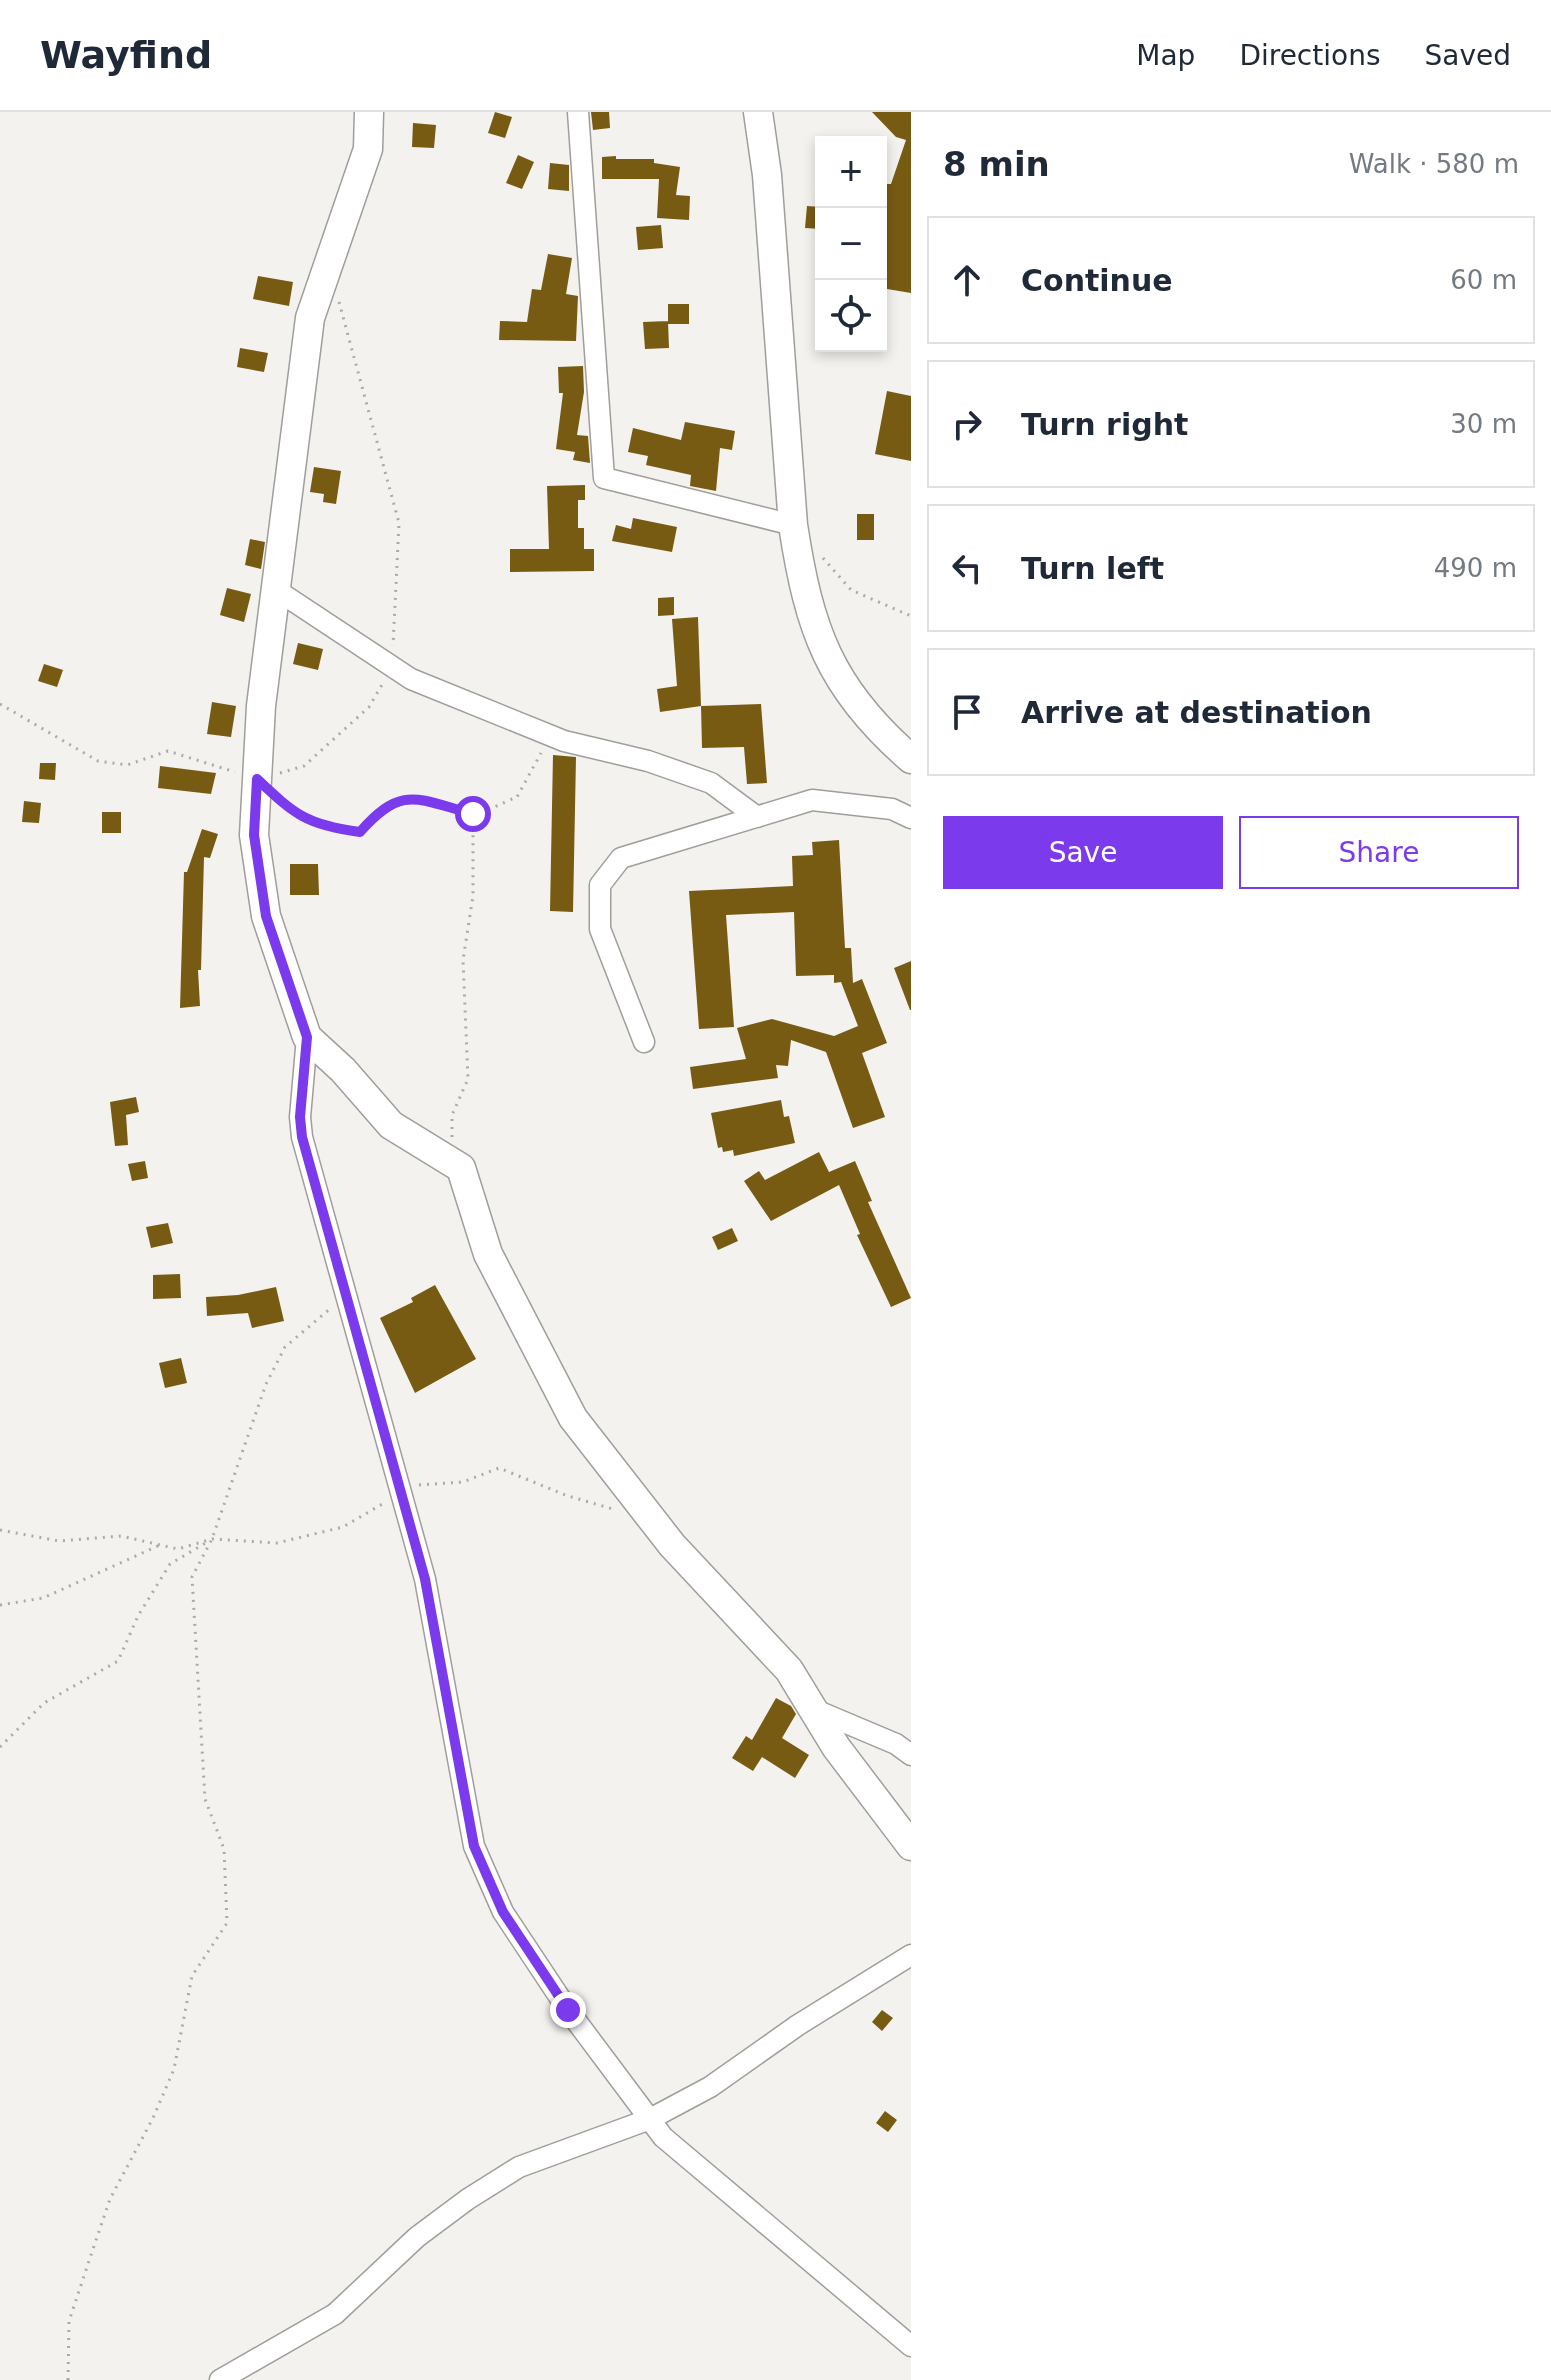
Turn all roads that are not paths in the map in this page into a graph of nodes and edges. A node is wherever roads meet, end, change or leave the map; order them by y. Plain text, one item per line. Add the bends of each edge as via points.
1 (369, 112) edge
2 (578, 112) edge
3 (758, 112) edge
4 (793, 525) junction
5 (275, 589) junction
6 (911, 759) edge
7 (757, 817) junction
8 (911, 818) edge
9 (307, 1037) junction
10 (644, 1042) dead end
11 (813, 1709) junction
12 (911, 1755) edge
13 (911, 1846) edge
14 (911, 1955) edge
15 (650, 2119) junction
16 (911, 2346) edge
17 (220, 2380) edge

1 - 5 street via 368,149 310,318
2 - 4 street via 604,478
3 - 4 street
4 - 6 street via 801,581 828,661 850,697
5 - 7 street via 411,679 551,736 711,783
5 - 9 street via 254,835 266,916
7 - 8 street via 812,800 892,809
7 - 10 street via 621,858 600,885 600,929
9 - 11 street via 391,1125 461,1168 488,1254 573,1418 652,1520 789,1670
9 - 15 street via 302,1137 425,1579 474,1846 503,1912
11 - 12 street
11 - 13 street
14 - 15 street via 710,2087
15 - 16 street via 663,2137
15 - 17 street via 519,2167 417,2237 335,2314

